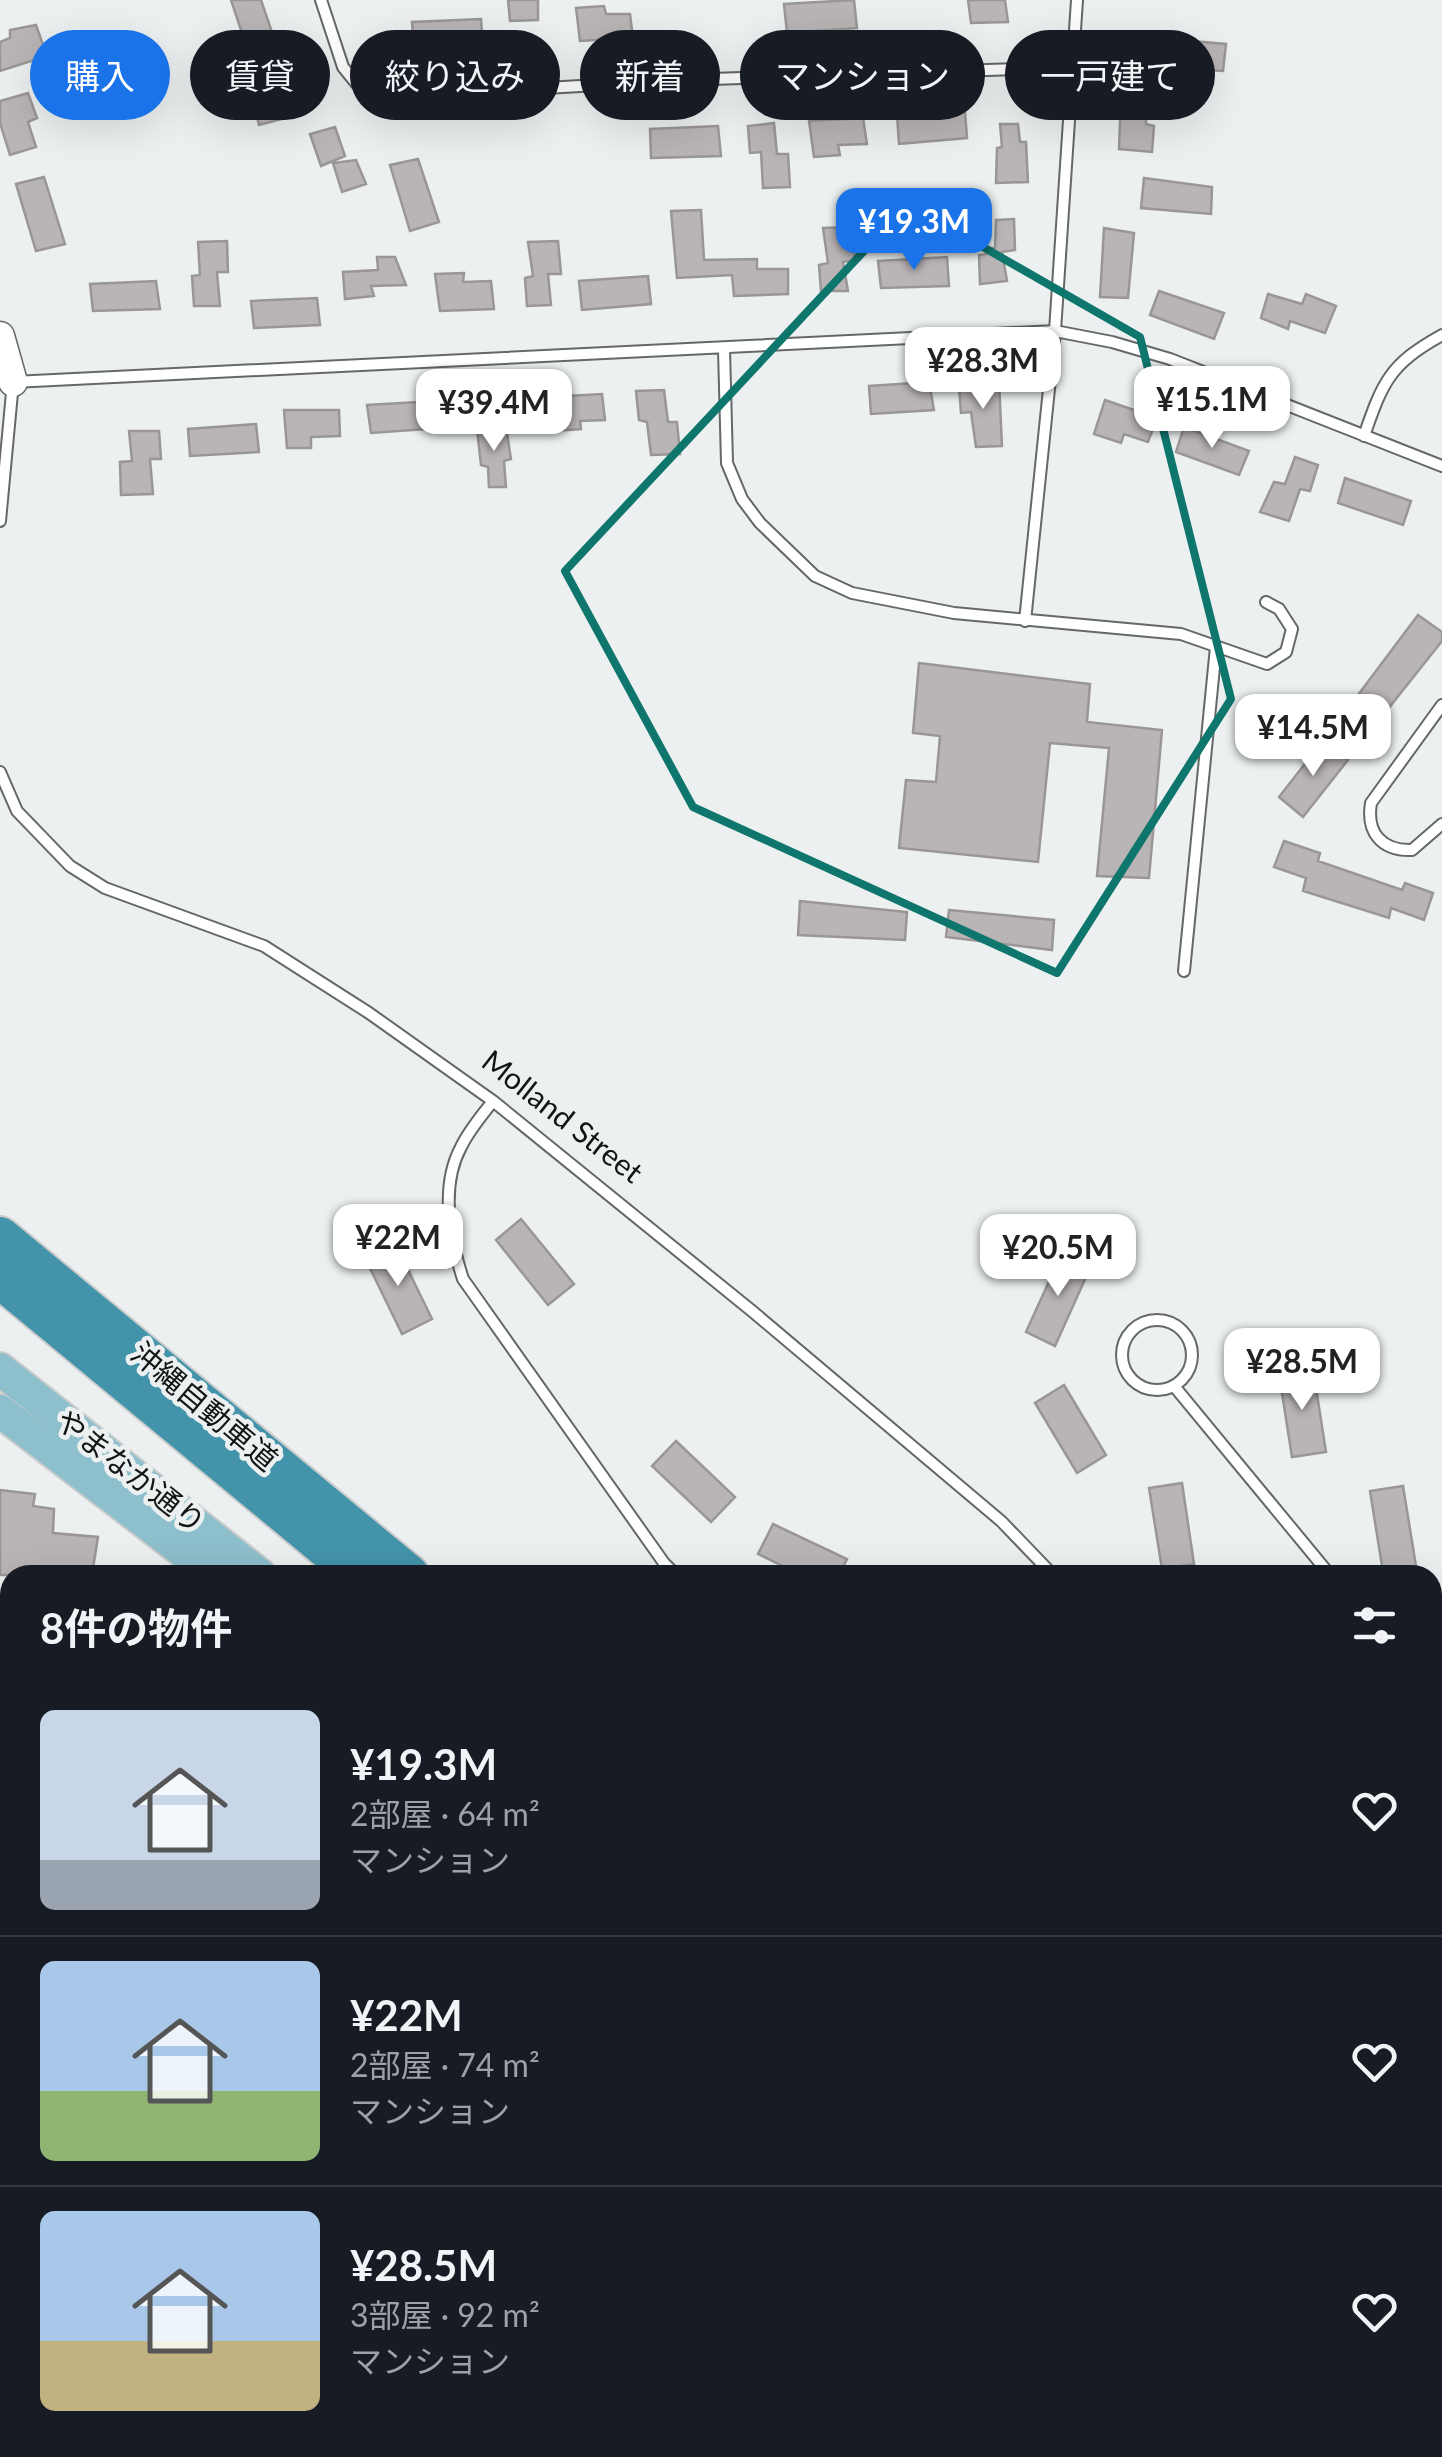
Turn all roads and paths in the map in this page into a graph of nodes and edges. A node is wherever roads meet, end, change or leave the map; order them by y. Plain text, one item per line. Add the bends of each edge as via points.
1 (321, 0) edge
2 (1077, 0) edge
3 (1076, 30) edge
4 (1005, 68) edge
5 (1071, 120) edge
6 (1054, 331) junction
7 (1442, 335) edge
8 (0, 336) edge
9 (724, 348) junction
10 (13, 382) junction
11 (1364, 436) junction
12 (1442, 466) edge
13 (0, 521) edge
14 (1266, 602) dead end
15 (1026, 621) junction
16 (1216, 648) junction
17 (1442, 705) edge
18 (0, 772) edge
19 (1442, 824) edge
20 (1184, 972) dead end
21 (493, 1100) junction
22 (0, 1237) edge
23 (0, 1278) edge
24 (0, 1369) edge
25 (1174, 1386) junction
26 (0, 1411) edge
27 (201, 1565) edge
28 (247, 1565) edge
29 (347, 1565) edge
30 (397, 1565) edge
31 (666, 1565) edge
32 (1043, 1565) edge
33 (1322, 1565) edge

1 - 4 lane via 343,67 356,84 377,94
2 - 3 lane
5 - 6 lane
6 - 9 lane
6 - 11 lane via 1170,359
6 - 15 lane
7 - 11 lane via 1393,370
8 - 10 street
9 - 10 lane
9 - 15 lane via 727,463 742,499 787,552 815,576 852,593
10 - 13 lane
11 - 12 lane
14 - 16 lane via 1292,629 1280,659 1254,662
15 - 16 lane via 1180,634
16 - 20 lane
17 - 19 lane via 1371,803 1368,817 1377,838 1398,850 1412,850
18 - 21 lane, Molland Street via 17,811 82,873 105,888 264,946
21 - 31 lane via 460,1148 450,1178 452,1248 463,1280
21 - 32 lane, Molland Street via 752,1311
22 - 30 highway, 沖縄自動車道
23 - 29 highway, 沖縄自動車道
24 - 28 main road, やまなか通り
25 - 25 lane via 1147,1389 1128,1376 1122,1351 1134,1328 1147,1320 1163,1320 1186,1334 1192,1360
25 - 33 lane
26 - 27 main road, やまなか通り

